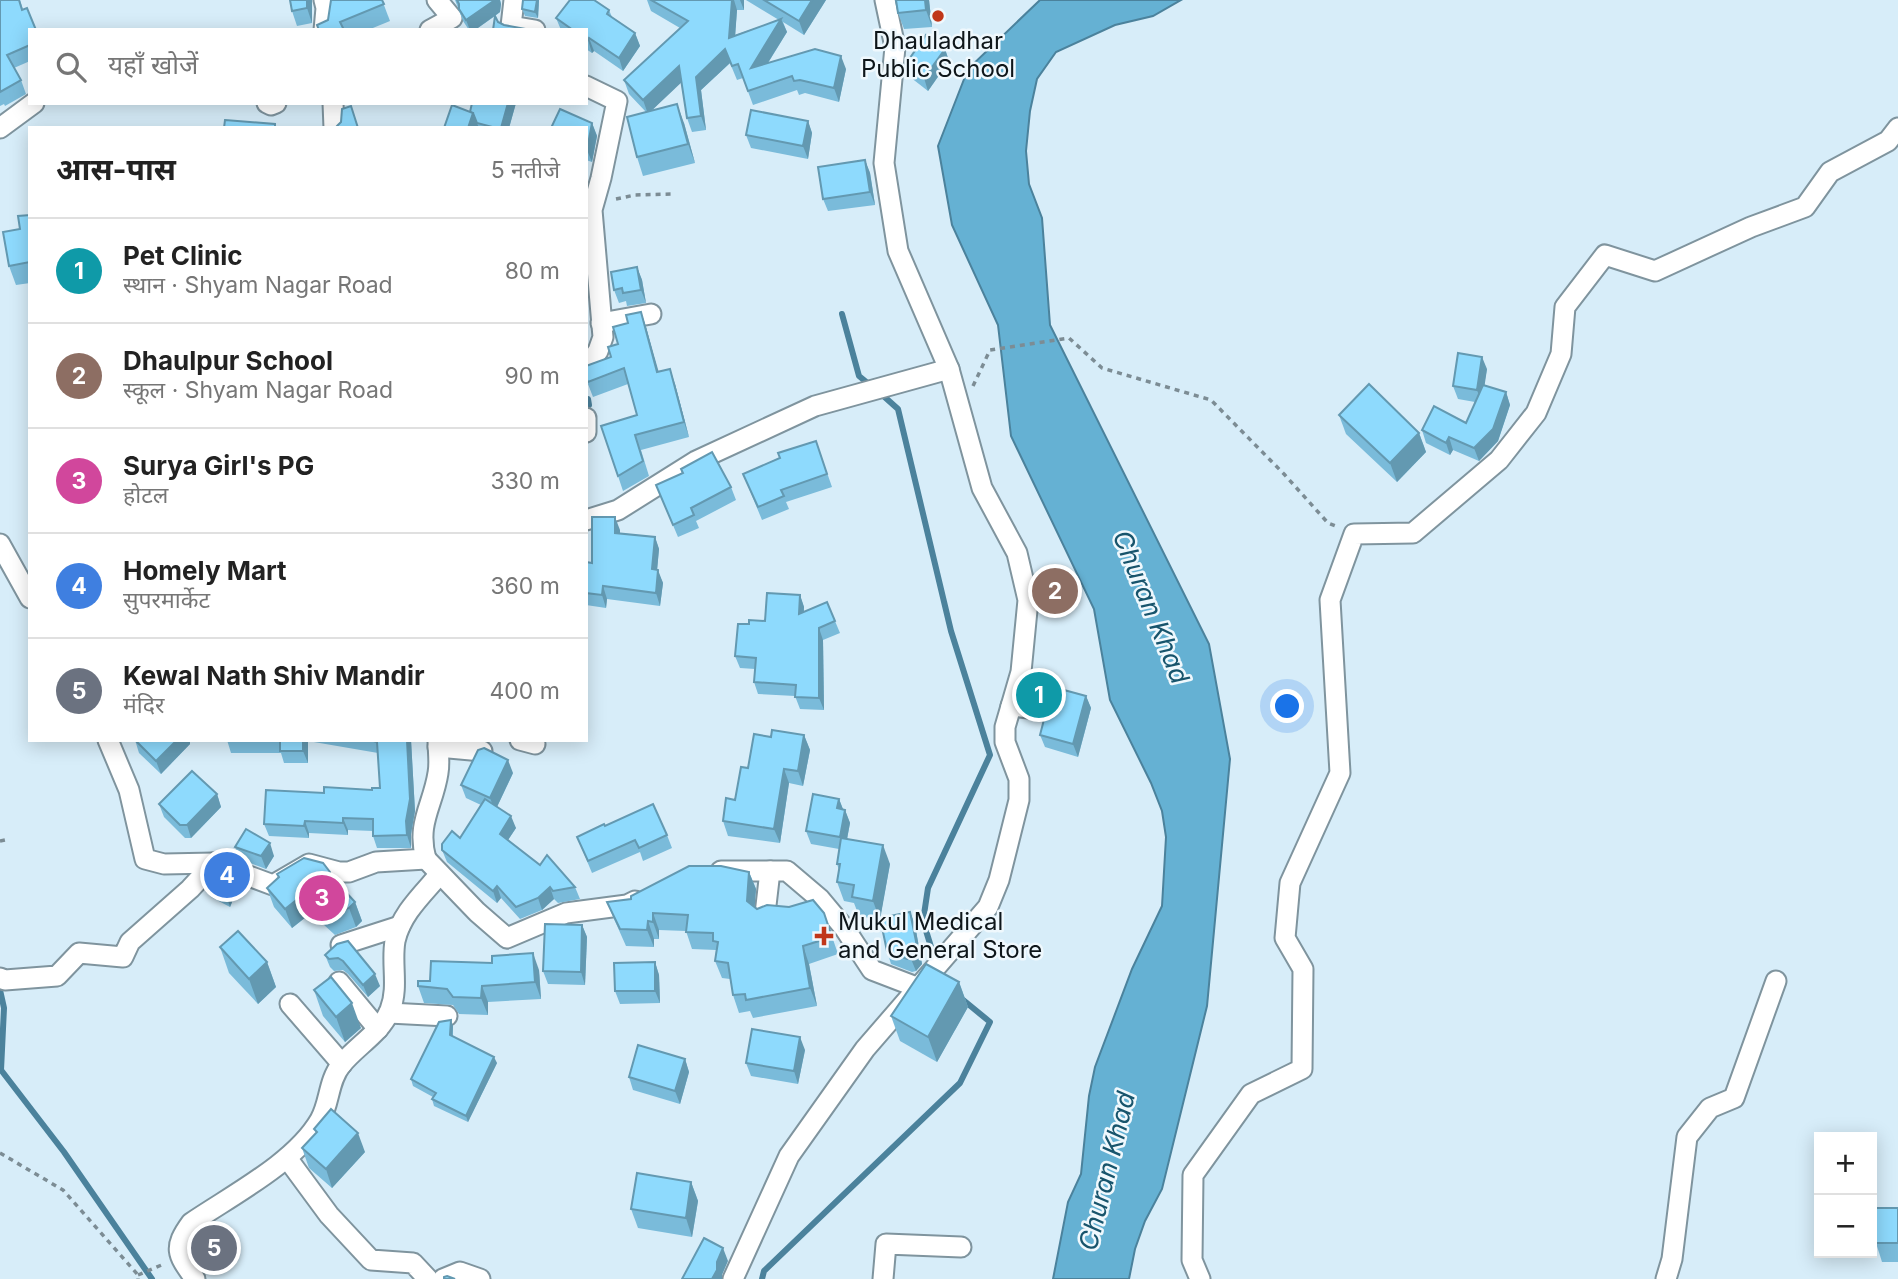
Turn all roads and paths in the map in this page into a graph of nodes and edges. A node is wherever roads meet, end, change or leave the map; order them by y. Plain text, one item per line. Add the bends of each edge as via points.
1 (324, 0) edge
2 (437, 0) edge
3 (514, 0) edge
4 (885, 0) edge
5 (329, 28) edge
6 (434, 28) edge
7 (524, 28) edge
8 (588, 87) edge
9 (31, 105) edge
10 (333, 105) edge
11 (334, 126) edge
12 (0, 128) edge
13 (1898, 128) edge
14 (594, 176) edge
15 (674, 194) dead end
16 (593, 204) junction
17 (651, 314) dead end
18 (601, 323) junction
19 (588, 365) edge
20 (949, 369) junction
21 (961, 413) junction
22 (588, 519) edge
23 (1354, 534) junction
24 (0, 544) edge
25 (28, 594) edge
26 (1011, 706) junction
27 (1046, 710) edge
28 (114, 743) edge
29 (438, 744) edge
30 (482, 751) edge
31 (426, 859) junction
32 (214, 863) junction
33 (705, 871) edge
34 (770, 871) junction
35 (439, 875) junction
36 (648, 894) edge
37 (765, 914) edge
38 (398, 933) junction
39 (341, 945) edge
40 (368, 948) dead end
41 (0, 978) edge
42 (1776, 981) dead end
43 (339, 982) edge
44 (919, 988) junction
45 (290, 1004) dead end
46 (447, 1016) dead end
47 (384, 1021) junction
48 (342, 1064) junction
49 (0, 1153) edge
50 (287, 1158) junction
51 (961, 1247) dead end
52 (179, 1257) junction
53 (138, 1277) edge
54 (195, 1279) edge
55 (428, 1279) edge
56 (443, 1279) edge
57 (480, 1279) edge
58 (733, 1279) edge
59 (883, 1279) edge
60 (1200, 1279) edge
61 (1666, 1279) edge

1 - 5 street
2 - 6 street via 452,18
3 - 7 street via 512,26
4 - 20 street via 895,47 884,163 898,251
8 - 14 street via 617,101
9 - 12 street
10 - 11 street
13 - 23 street via 1888,141 1830,172 1805,207 1655,271 1605,255 1565,307 1561,354 1536,413 1499,460 1413,533
14 - 16 street
15 - 16 path via 635,195
16 - 18 street
17 - 18 street
18 - 19 street via 603,337
20 - 21 street
20 - 22 street via 815,406 696,461 618,510
21 - 23 path via 990,350 1069,338 1102,368 1210,400 1328,523
21 - 26 street via 982,488 1022,565 1028,600 1021,672
23 - 60 street via 1329,600 1340,773 1290,883 1285,938 1303,969 1302,1069 1251,1094 1193,1175 1192,1260
24 - 25 street
26 - 27 street
26 - 44 street via 1005,742 1020,789 999,880 988,906
28 - 32 street via 145,859 164,864
29 - 30 street
29 - 31 street via 439,773 422,828
31 - 32 street via 376,862 349,872 309,864 273,885
31 - 35 street
32 - 41 street via 130,942 122,957 79,953 57,975
33 - 34 street
34 - 37 street
34 - 44 street via 787,871 820,899 872,970
35 - 36 street via 508,938 566,913 626,905
35 - 38 street via 407,913
38 - 39 street
38 - 40 street
38 - 47 street via 395,995
42 - 61 street via 1734,1098 1710,1108 1687,1138
43 - 47 street
44 - 58 street via 865,1049 789,1156
45 - 48 street
46 - 47 street
47 - 48 street
48 - 50 street via 321,1118
49 - 53 path via 63,1190
50 - 52 street via 191,1223 178,1246
50 - 55 street via 329,1215 371,1260 413,1263
51 - 59 street via 887,1244
52 - 53 path
52 - 54 street
56 - 57 street via 460,1272

